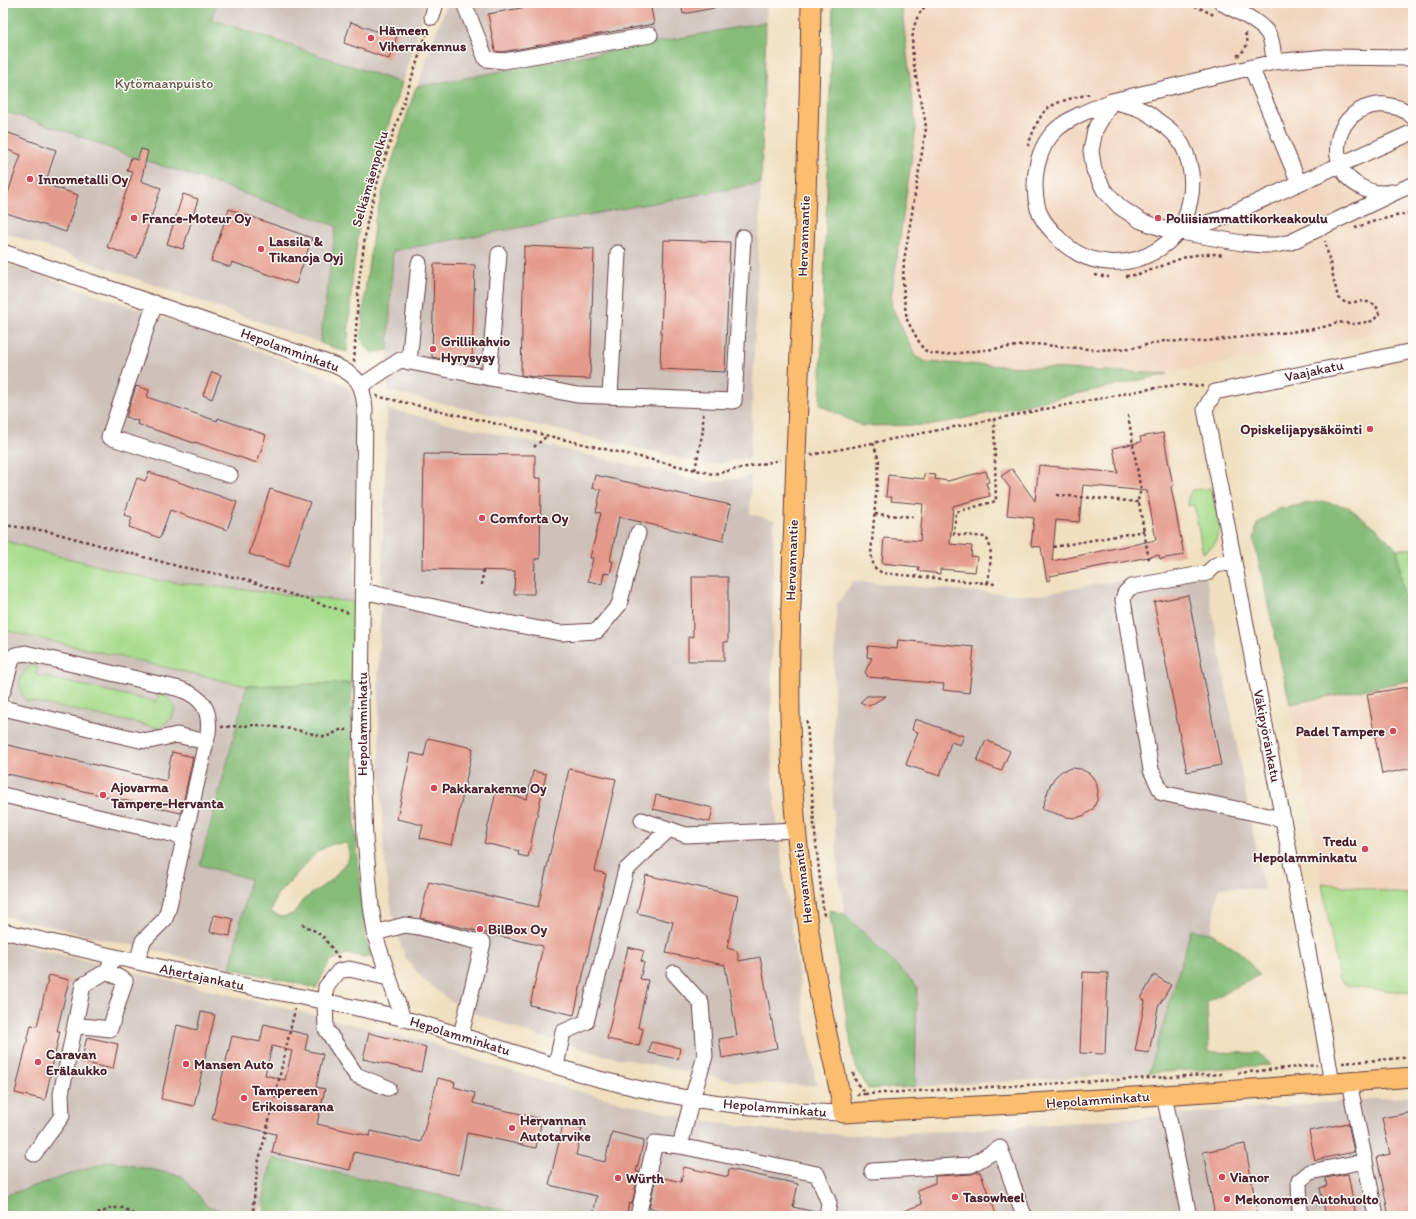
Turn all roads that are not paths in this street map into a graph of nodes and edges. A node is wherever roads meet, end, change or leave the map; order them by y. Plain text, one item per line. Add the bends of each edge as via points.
1 (464, 3) edge
2 (811, 3) edge
3 (1220, 10) edge
4 (650, 35) dead end
5 (1413, 58) edge
6 (1274, 62) junction
7 (1251, 67) junction
8 (1112, 101) junction
9 (1413, 117) edge
10 (1413, 132) edge
11 (1339, 164) junction
12 (1413, 180) edge
13 (1299, 183) junction
14 (1407, 187) edge
15 (1179, 232) junction
16 (742, 237) dead end
17 (3, 252) edge
18 (618, 253) dead end
19 (499, 254) dead end
20 (419, 263) dead end
21 (155, 303) junction
22 (1413, 351) edge
23 (409, 362) junction
24 (489, 378) junction
25 (358, 381) junction
26 (1215, 392) joint
27 (610, 396) junction
28 (230, 475) dead end
29 (638, 533) dead end
30 (1233, 562) junction
31 (363, 591) junction
32 (3, 691) edge
33 (3, 708) edge
34 (207, 735) junction
35 (3, 795) edge
36 (1282, 819) junction
37 (642, 820) dead end
38 (669, 829) junction
39 (796, 830) junction
40 (184, 837) junction
41 (3, 931) edge
42 (376, 933) junction
43 (114, 957) junction
44 (137, 962) junction
45 (107, 971) junction
46 (674, 973) dead end
47 (389, 978) junction
48 (325, 1002) junction
49 (403, 1019) junction
50 (75, 1025) junction
51 (461, 1035) junction
52 (556, 1066) junction
53 (1413, 1077) edge
54 (1341, 1083) junction
55 (388, 1088) dead end
56 (1164, 1095) junction
57 (692, 1099) junction
58 (842, 1105) junction
59 (680, 1146) junction
60 (34, 1154) dead end
61 (1365, 1161) junction
62 (872, 1171) dead end
63 (638, 1216) edge
64 (827, 1216) edge
65 (1024, 1216) edge
66 (1189, 1216) edge
67 (1300, 1216) edge
68 (1376, 1216) edge

1 - 4 street via 486,59 504,61
2 - 39 main road, Hervannantie via 789,692
3 - 6 street via 1256,23 1267,33
5 - 6 street via 1326,57
6 - 7 street
7 - 8 street
7 - 13 street
8 - 15 street via 1145,111 1171,131 1182,146 1190,165 1193,187
8 - 15 street via 1095,130 1090,151 1094,170 1104,190 1120,207 1141,221
8 - 15 street via 1078,115 1058,129 1048,140 1039,157 1036,173 1035,189 1039,211 1058,239 1079,255 1094,260 1134,261 1158,249
9 - 11 street via 1398,107 1381,104 1363,108 1348,118 1339,134
10 - 11 street
11 - 13 street
11 - 14 street via 1352,182 1367,191 1383,194
12 - 14 street
13 - 15 street via 1217,220
14 - 15 street via 1291,242 1276,245 1216,239
16 - 27 street via 734,401
17 - 21 street, Hepolamminkatu
18 - 27 street
19 - 24 street
20 - 23 street
21 - 25 street, Hepolamminkatu via 334,365 348,371
21 - 28 street via 109,437
22 - 26 street, Vaajakatu
23 - 24 street
23 - 25 street via 400,360
24 - 27 street via 577,395
25 - 31 street, Hepolamminkatu via 364,394 365,409
26 - 30 street, Väkipyöränkatu via 1205,409
29 - 31 street via 619,605 597,631 561,633
30 - 36 street, Väkipyöränkatu
30 - 36 street via 1216,565 1207,573 1132,588 1125,593 1123,600 1151,770 1162,793
31 - 42 street, Hepolamminkatu via 362,729 365,838
32 - 34 street via 12,658 25,653 191,693 199,698 205,707 208,715
33 - 34 street via 140,740 149,741 177,735
34 - 40 street
35 - 40 street
36 - 54 street, Väkipyöränkatu via 1330,1064
37 - 38 street
38 - 39 street via 686,835
38 - 52 street via 626,870 586,1022 563,1032
39 - 58 main road, Hervannantie via 816,975
40 - 44 street via 165,919 143,941
41 - 43 street, Ahertajankatu
42 - 47 street, Hepolamminkatu
42 - 51 street via 405,925 483,943
43 - 44 street, Ahertajankatu
43 - 45 street
44 - 48 street, Ahertajankatu
45 - 50 street via 82,984
45 - 50 street via 125,981 110,1029
46 - 57 street via 701,1003 705,1056
47 - 48 street via 349,969 339,971 326,987
47 - 49 street, Hepolamminkatu
48 - 49 street, Ahertajankatu
48 - 55 street via 326,1029 356,1075
49 - 51 street, Hepolamminkatu
50 - 60 street via 61,1094 62,1116
51 - 52 street, Hepolamminkatu
52 - 57 street, Hepolamminkatu via 599,1079
53 - 54 main road, Hepolamminkatu
54 - 56 main road, Hepolamminkatu
54 - 61 street, Väkipyöränkatu
56 - 58 main road, Hepolamminkatu via 1008,1105
56 - 66 street
57 - 58 street, Hepolamminkatu via 800,1112
57 - 59 street
59 - 63 street via 655,1143
59 - 64 street via 817,1174 829,1203
61 - 67 street via 1310,1172 1298,1182
61 - 68 street, Väkipyöränkatu
62 - 65 street via 971,1165 1000,1148

